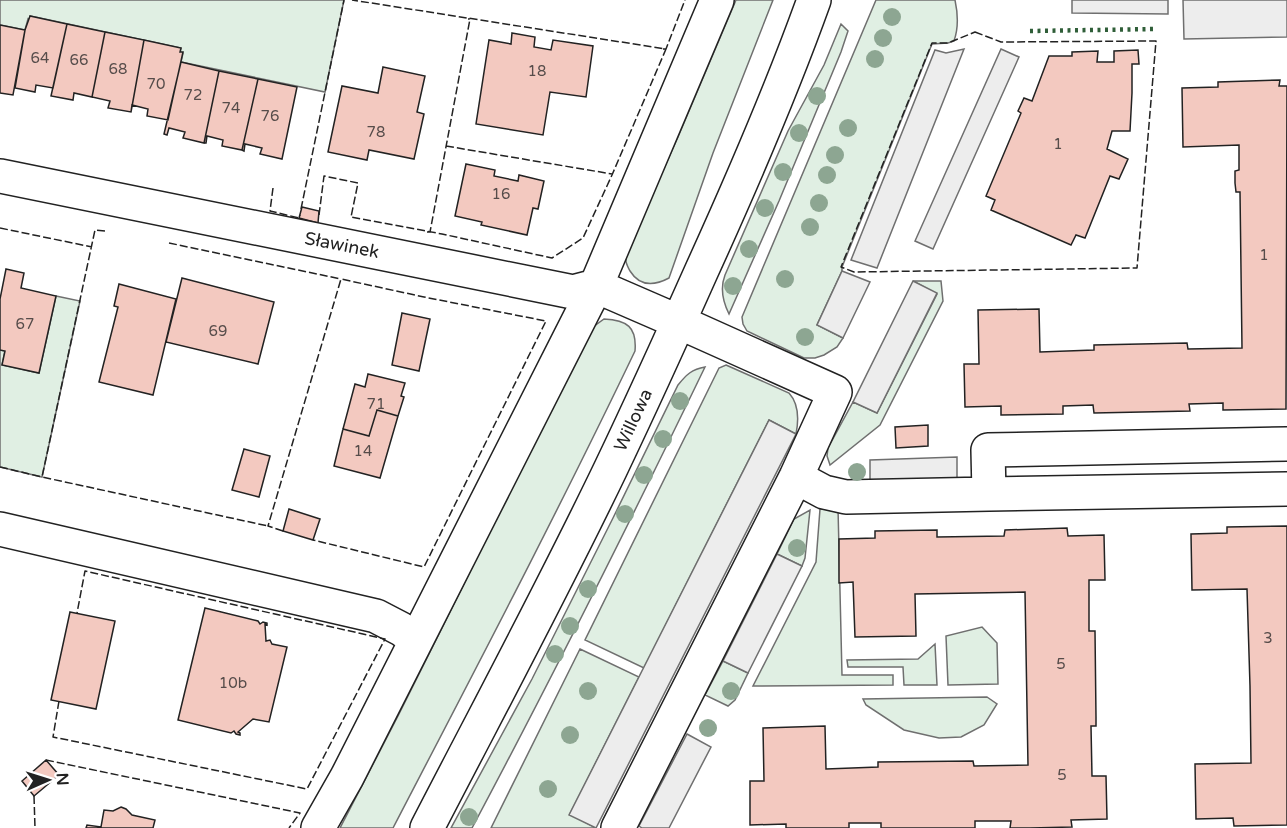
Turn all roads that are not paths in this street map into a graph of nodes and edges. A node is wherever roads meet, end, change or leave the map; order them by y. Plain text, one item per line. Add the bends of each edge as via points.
1 (717, 0) edge
2 (814, 0) edge
3 (0, 176) edge
4 (596, 286) junction
5 (679, 322) junction
6 (1287, 444) edge
7 (796, 477) junction
8 (1287, 489) edge
9 (989, 494) junction
10 (0, 529) edge
11 (416, 640) junction
12 (318, 828) edge
13 (427, 828) edge
14 (618, 828) edge

1 - 4 street
2 - 5 street, Willowa via 750,163
3 - 4 street, Sławinek via 573,292
4 - 5 street
4 - 11 street
5 - 7 street via 835,392
5 - 13 street, Willowa via 606,478
6 - 9 street via 988,450
7 - 9 street via 824,492 846,497
7 - 14 street
8 - 9 street
10 - 11 street via 376,616
11 - 12 street

